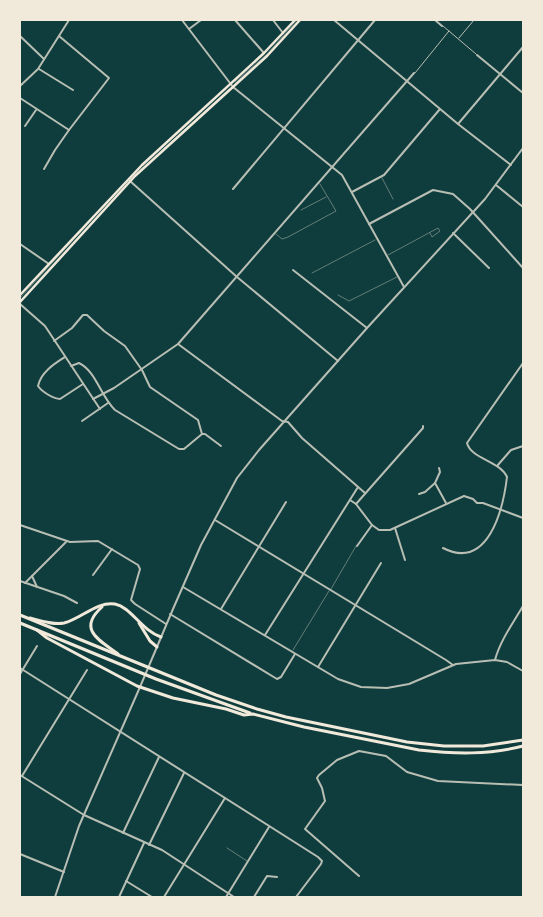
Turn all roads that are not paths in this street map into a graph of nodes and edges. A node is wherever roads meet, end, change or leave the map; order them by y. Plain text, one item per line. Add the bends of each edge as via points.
1 (69, 20) edge
2 (182, 20) edge
3 (201, 20) edge
4 (235, 20) edge
5 (273, 20) edge
6 (297, 20) edge
7 (334, 20) edge
8 (375, 20) edge
9 (474, 20) edge
10 (437, 21) edge
11 (442, 26) joint
12 (189, 29) junction
13 (449, 31) junction
14 (283, 33) junction
15 (20, 36) edge
16 (59, 36) junction
17 (458, 38) junction
18 (358, 40) junction
19 (523, 47) edge
20 (264, 53) junction
21 (477, 55) joint
22 (44, 59) junction
23 (38, 68) junction
24 (414, 74) joint
25 (501, 76) junction
26 (408, 81) junction
27 (230, 84) junction
28 (20, 86) edge
29 (233, 87) junction
30 (73, 90) dead end
31 (523, 93) edge
32 (20, 98) edge
33 (36, 109) junction
34 (440, 109) junction
35 (458, 124) junction
36 (25, 126) dead end
37 (284, 128) junction
38 (69, 130) junction
39 (523, 148) edge
40 (511, 164) junction
41 (332, 167) junction
42 (44, 169) dead end
43 (382, 177) junction
44 (130, 180) junction
45 (320, 182) junction
46 (496, 185) junction
47 (233, 190) dead end
48 (352, 192) junction
49 (327, 196) junction
50 (393, 199) dead end
51 (104, 205) junction
52 (523, 207) edge
53 (301, 210) dead end
54 (473, 212) junction
55 (368, 224) junction
56 (430, 233) dead end
57 (453, 233) junction
58 (274, 234) junction
59 (376, 239) junction
60 (20, 244) edge
61 (386, 256) junction
62 (49, 264) junction
63 (489, 268) dead end
64 (523, 268) edge
65 (293, 270) dead end
66 (312, 273) dead end
67 (237, 277) junction
68 (397, 277) junction
69 (404, 287) junction
70 (338, 295) dead end
71 (20, 296) edge
72 (20, 303) edge
73 (367, 328) junction
74 (54, 341) junction
75 (178, 344) junction
76 (65, 357) junction
77 (338, 361) junction
78 (523, 363) edge
79 (71, 366) junction
80 (142, 370) junction
81 (83, 384) junction
82 (102, 395) junction
83 (93, 399) junction
84 (108, 403) junction
85 (100, 409) junction
86 (82, 421) dead end
87 (284, 421) junction
88 (423, 426) dead end
89 (202, 434) junction
90 (221, 446) dead end
91 (523, 446) edge
92 (497, 466) junction
93 (439, 468) dead end
94 (435, 483) junction
95 (358, 487) junction
96 (365, 493) junction
97 (419, 494) dead end
98 (350, 500) junction
99 (286, 502) dead end
100 (446, 503) junction
101 (356, 504) junction
102 (500, 510) junction
103 (523, 518) edge
104 (215, 520) junction
105 (20, 525) edge
106 (372, 525) junction
107 (395, 528) junction
108 (59, 540) junction
109 (66, 541) junction
110 (357, 545) joint
111 (61, 546) junction
112 (258, 546) junction
113 (443, 548) dead end
114 (112, 549) junction
115 (406, 560) dead end
116 (381, 563) dead end
117 (304, 573) junction
118 (93, 575) dead end
119 (32, 576) junction
120 (20, 581) edge
121 (25, 583) junction
122 (37, 587) junction
123 (183, 587) junction
124 (330, 589) junction
125 (77, 603) dead end
126 (104, 605) junction
127 (356, 605) junction
128 (523, 606) edge
129 (221, 609) junction
130 (170, 614) junction
131 (20, 616) edge
132 (20, 623) edge
133 (139, 623) junction
134 (166, 624) junction
135 (37, 630) junction
136 (265, 635) junction
137 (161, 637) junction
138 (37, 646) dead end
139 (157, 647) junction
140 (292, 652) junction
141 (296, 654) junction
142 (122, 657) junction
143 (495, 660) junction
144 (453, 665) junction
145 (318, 667) junction
146 (20, 668) edge
147 (23, 670) junction
148 (87, 670) dead end
149 (523, 671) edge
150 (20, 674) edge
151 (140, 687) junction
152 (70, 699) junction
153 (253, 714) junction
154 (120, 732) junction
155 (523, 740) edge
156 (523, 746) edge
157 (160, 757) junction
158 (184, 773) junction
159 (21, 775) edge
160 (523, 785) edge
161 (225, 798) junction
162 (84, 815) junction
163 (270, 827) junction
164 (123, 833) junction
165 (144, 843) junction
166 (148, 844) junction
167 (228, 848) dead end
168 (20, 854) edge
169 (248, 862) junction
170 (184, 864) junction
171 (64, 872) junction
172 (359, 876) dead end
173 (277, 877) dead end
174 (126, 881) junction
175 (228, 894) junction
176 (55, 897) edge
177 (119, 897) edge
178 (152, 897) edge
179 (164, 897) edge
180 (226, 897) edge
181 (234, 897) edge
182 (254, 897) edge
183 (296, 897) edge

1 - 16 street
2 - 12 street
3 - 12 street
4 - 20 street
5 - 14 street
6 - 14 main road
6 - 27 lane via 266,54
6 - 29 main road via 273,50
7 - 18 street
8 - 18 street
9 - 17 street
10 - 11 street
11 - 13 street
12 - 27 street
13 - 17 street
13 - 24 street
14 - 20 main road
15 - 22 street
16 - 22 street
16 - 38 street via 109,78
17 - 21 street
18 - 26 street
18 - 37 street
19 - 25 street
20 - 27 main road
21 - 25 street
22 - 23 street
23 - 28 street
23 - 30 street
24 - 26 street
25 - 31 street
25 - 35 street
26 - 34 street
26 - 41 street
27 - 29 street
27 - 44 main road
29 - 37 street
29 - 44 main road
32 - 33 street
33 - 36 street
33 - 38 street
34 - 35 street
34 - 43 street
35 - 40 street
37 - 41 street
37 - 47 street
38 - 42 street
39 - 40 street
40 - 46 street
41 - 45 street
41 - 48 street via 342,175
43 - 48 street
43 - 50 lane
44 - 51 main road
44 - 67 street
44 - 72 main road
45 - 49 lane
45 - 58 street
46 - 52 street
46 - 54 street
48 - 55 street
49 - 53 lane
49 - 58 lane via 336,211 288,237 282,239
51 - 62 main road
51 - 71 lane
54 - 55 street via 453,194 433,190
54 - 57 street
54 - 64 street
55 - 59 street
56 - 61 lane
57 - 63 street
57 - 69 street
58 - 67 street
59 - 61 street
59 - 66 lane
60 - 62 street
61 - 68 street
62 - 71 main road
65 - 73 street
67 - 75 street
67 - 77 street
68 - 69 street
68 - 70 lane via 349,301
69 - 73 street
72 - 74 street via 45,326
73 - 77 street
74 - 76 street
74 - 80 street via 87,315 125,346
75 - 80 street
75 - 87 street
76 - 79 street
76 - 81 street via 44,374 39,381 40,390 60,399
77 - 87 street
78 - 92 street via 467,443 470,450
79 - 81 street
79 - 82 street via 79,363 86,366
80 - 82 street
80 - 89 street via 150,387 198,420
81 - 83 street
82 - 83 street
82 - 84 street
83 - 85 street
84 - 85 street
84 - 89 street via 126,418 179,449 184,449
85 - 86 street
87 - 95 street
87 - 104 street via 237,478
88 - 96 street
89 - 90 street
91 - 92 street via 511,450
92 - 102 street via 508,477
93 - 94 street
94 - 97 street
94 - 100 street
95 - 96 street
95 - 98 street
96 - 101 street
98 - 101 street
98 - 117 street
99 - 112 street
100 - 102 street via 464,496
100 - 107 street
101 - 106 street
102 - 103 street
102 - 113 street via 489,537 476,550 455,553
104 - 112 street
104 - 123 street
105 - 108 street
106 - 107 street via 384,531
106 - 110 street
107 - 115 street
108 - 109 street
108 - 111 street
109 - 111 street
109 - 114 street via 96,540
110 - 124 lane
111 - 119 street
112 - 117 street
112 - 129 street
114 - 118 street
114 - 134 street via 140,567 132,602
116 - 127 street
117 - 124 street
117 - 136 street
119 - 121 street
119 - 122 street
120 - 121 street
121 - 122 street
122 - 125 street
123 - 129 street
123 - 130 street
124 - 127 street
124 - 140 lane
126 - 131 highway via 63,623
126 - 133 highway via 122,606
126 - 142 highway via 92,620 92,632 98,641
127 - 144 street
127 - 145 street
128 - 143 street
129 - 136 street
130 - 134 street
130 - 141 street via 277,679
131 - 142 highway
132 - 135 highway
133 - 137 highway
133 - 139 highway
134 - 137 street
135 - 151 highway
135 - 153 highway via 156,680
136 - 140 street
137 - 139 street
138 - 147 street
139 - 151 street
140 - 141 street
141 - 145 street
142 - 155 highway via 216,696 257,709 350,730 444,746 483,746
143 - 144 street
143 - 149 street via 507,662
144 - 145 street via 409,684 378,688 354,685
146 - 147 street
147 - 150 street
147 - 152 street
148 - 152 street
151 - 153 highway via 244,715
151 - 154 street
152 - 154 street
152 - 159 street
153 - 156 highway via 419,750 460,754
154 - 157 street
154 - 162 street
157 - 158 street
157 - 164 street
158 - 161 street
158 - 166 street
159 - 162 street
160 - 172 street via 438,781 407,772 386,756 359,751 337,760 317,778 325,801 305,828
161 - 163 street
161 - 170 street
162 - 164 street
162 - 171 street
163 - 169 street
163 - 183 street via 322,861
164 - 165 street
165 - 166 street
165 - 174 street
166 - 170 street
167 - 169 lane
168 - 171 street
169 - 175 street
170 - 175 street
170 - 179 street
171 - 176 street
173 - 182 street via 267,876
174 - 177 street
174 - 178 street
175 - 180 street
175 - 181 street

